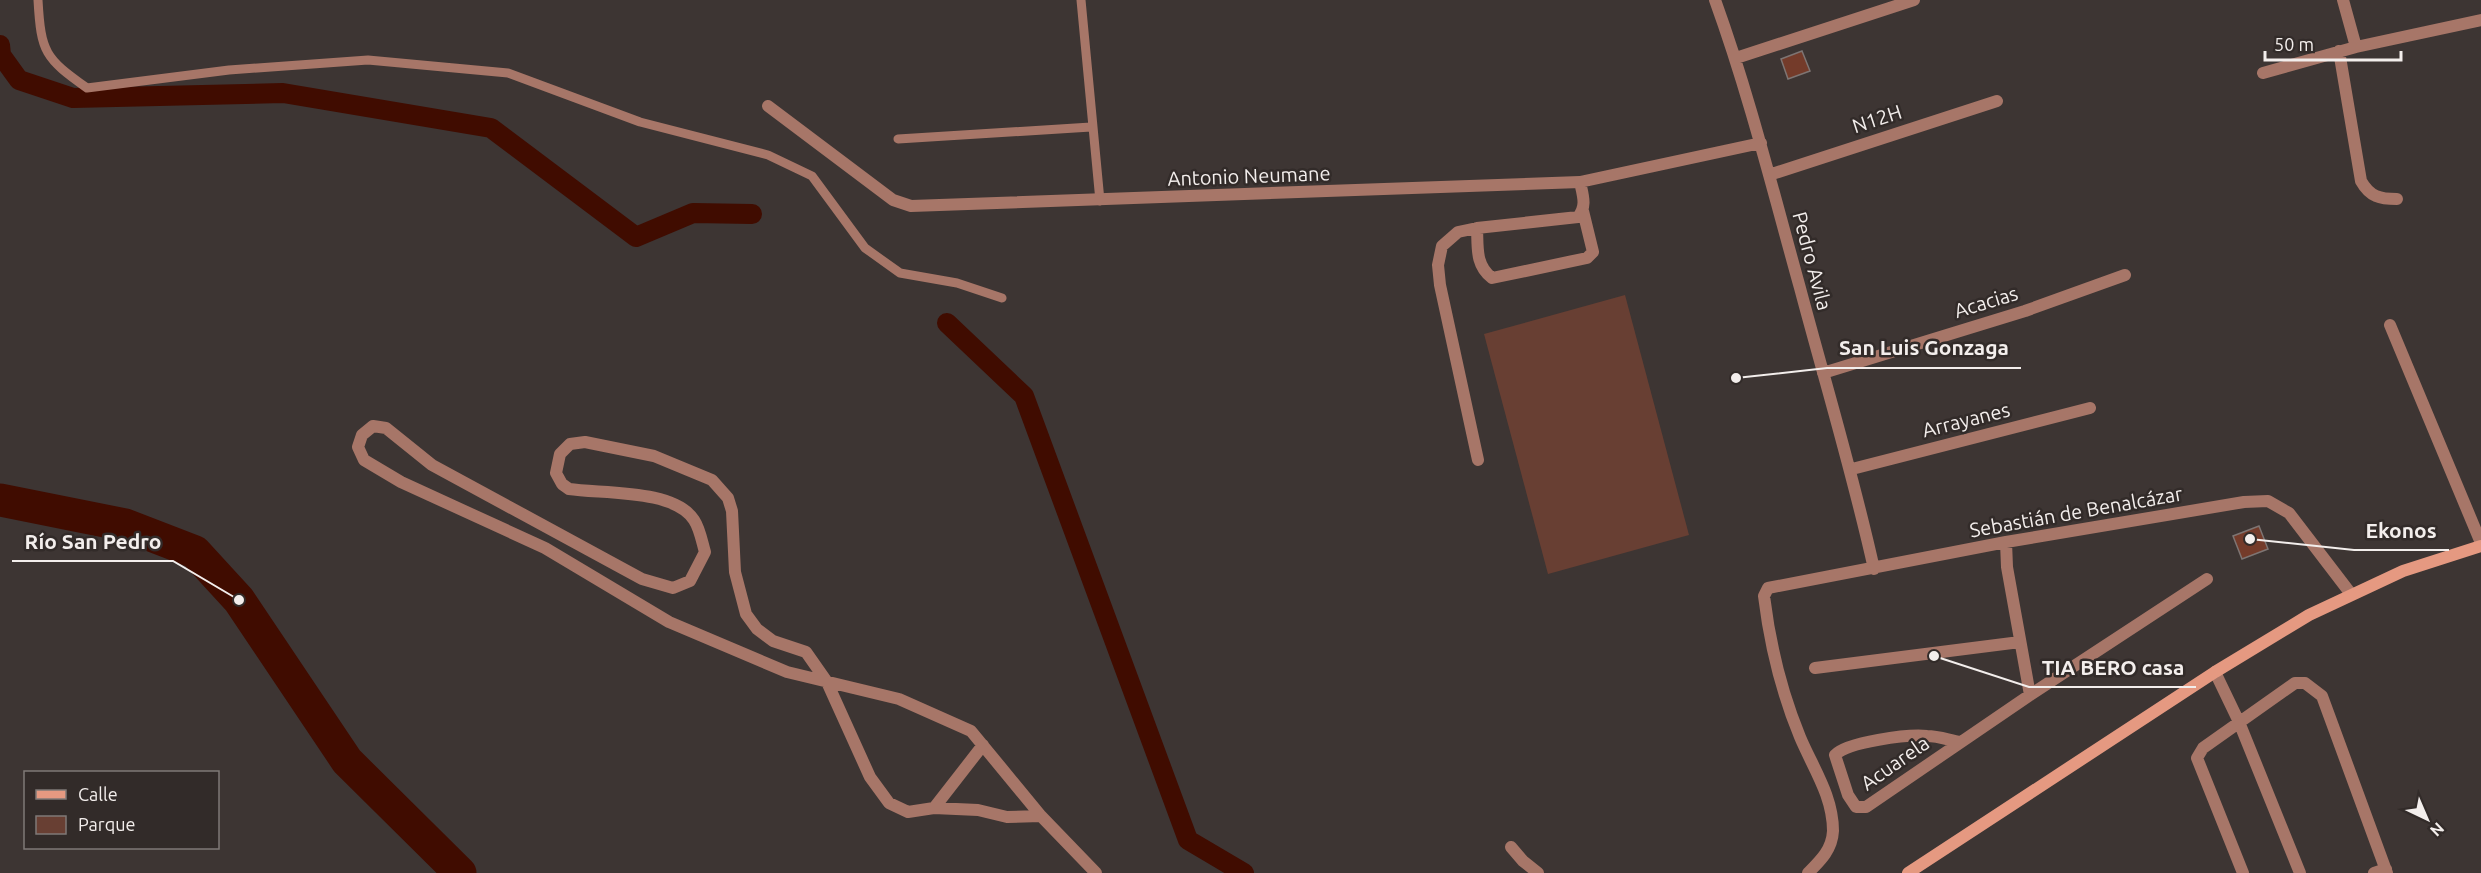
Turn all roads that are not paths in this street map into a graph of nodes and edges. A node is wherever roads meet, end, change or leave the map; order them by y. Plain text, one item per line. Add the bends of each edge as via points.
1 (38, 0) edge
2 (1081, 0) edge
3 (1715, 0) edge
4 (1914, 0) edge
5 (2343, 0) edge
6 (2481, 20) edge
7 (2356, 47) junction
8 (2339, 51) junction
9 (1736, 58) junction
10 (2263, 72) dead end
11 (1997, 101) dead end
12 (768, 106) dead end
13 (1091, 127) junction
14 (898, 139) dead end
15 (1761, 143) junction
16 (1769, 175) junction
17 (1580, 182) junction
18 (2397, 199) dead end
19 (1100, 201) junction
20 (1583, 211) junction
21 (1477, 228) junction
22 (2125, 275) dead end
23 (1002, 298) dead end
24 (2390, 325) dead end
25 (1823, 373) junction
26 (2090, 408) dead end
27 (1478, 460) dead end
28 (1852, 469) junction
29 (2006, 543) junction
30 (2481, 544) edge
31 (1874, 569) junction
32 (2207, 579) dead end
33 (2351, 594) junction
34 (2020, 642) junction
35 (1815, 668) dead end
36 (2215, 672) junction
37 (827, 681) junction
38 (2030, 695) junction
39 (2239, 722) junction
40 (1960, 742) junction
41 (983, 745) junction
42 (934, 808) junction
43 (1041, 816) junction
44 (1511, 847) dead end
45 (2382, 872) edge
46 (1096, 873) edge
47 (1538, 873) edge
48 (1808, 873) edge
49 (1908, 873) edge
50 (2243, 873) edge
51 (2300, 873) edge

1 - 23 lane via 40,36 54,64 87,88 229,70 368,60 508,73 640,122 768,155 812,176 865,248 900,273 957,283
2 - 13 lane
3 - 9 street, Pedro Avila
4 - 9 street
5 - 7 street
6 - 7 street
7 - 8 street
8 - 10 street
8 - 18 street via 2361,181 2373,195
9 - 15 street, Pedro Avila
11 - 16 street, N12H
12 - 19 street, Antonio Neumane via 893,200 911,206
13 - 14 lane
13 - 19 lane
15 - 16 street, Pedro Avila
15 - 17 street, Antonio Neumane
16 - 25 street, Pedro Avila
17 - 19 street, Antonio Neumane
17 - 20 street
20 - 21 street via 1578,217
20 - 21 street via 1593,252 1587,258 1492,278 1478,261
21 - 27 street via 1458,232 1442,246 1438,265
22 - 25 street, Acacias via 2025,311
24 - 30 street
25 - 28 street, Pedro Avila
26 - 28 street, Arrayanes
28 - 31 street, Pedro Avila
29 - 31 street, Sebastián de Benalcázar
29 - 33 street, Sebastián de Benalcázar via 2268,501 2289,513
29 - 34 street
30 - 33 main road
31 - 48 street, Sebastián de Benalcázar via 1768,588 1764,596 1778,676 1800,738 1826,790 1831,813 1831,846
32 - 38 street, Acuarela
33 - 36 main road
34 - 35 street
34 - 38 street
36 - 39 street
36 - 49 main road
37 - 37 street via 787,672 669,622 545,548 401,482 364,460 358,447 362,435 373,426 386,429 432,465 642,579 672,588 690,581 705,552 694,520 679,507 640,494 569,489 556,473 560,454 570,444 585,442 654,456 712,480 728,498 732,511 735,572 746,614 757,629 773,640 806,652
37 - 41 street via 898,699 971,731
37 - 42 street via 870,777 889,803 908,812
38 - 40 street, Acuarela
39 - 45 street via 2295,683 2313,687 2322,696
39 - 50 street via 2203,748 2197,758
39 - 51 street
40 - 40 street, Acuarela via 1862,808 1856,807 1848,795 1835,756 1839,750 1911,736 1928,735
41 - 42 street
41 - 43 street
42 - 43 street via 978,810 1007,817
43 - 46 street
44 - 47 street

